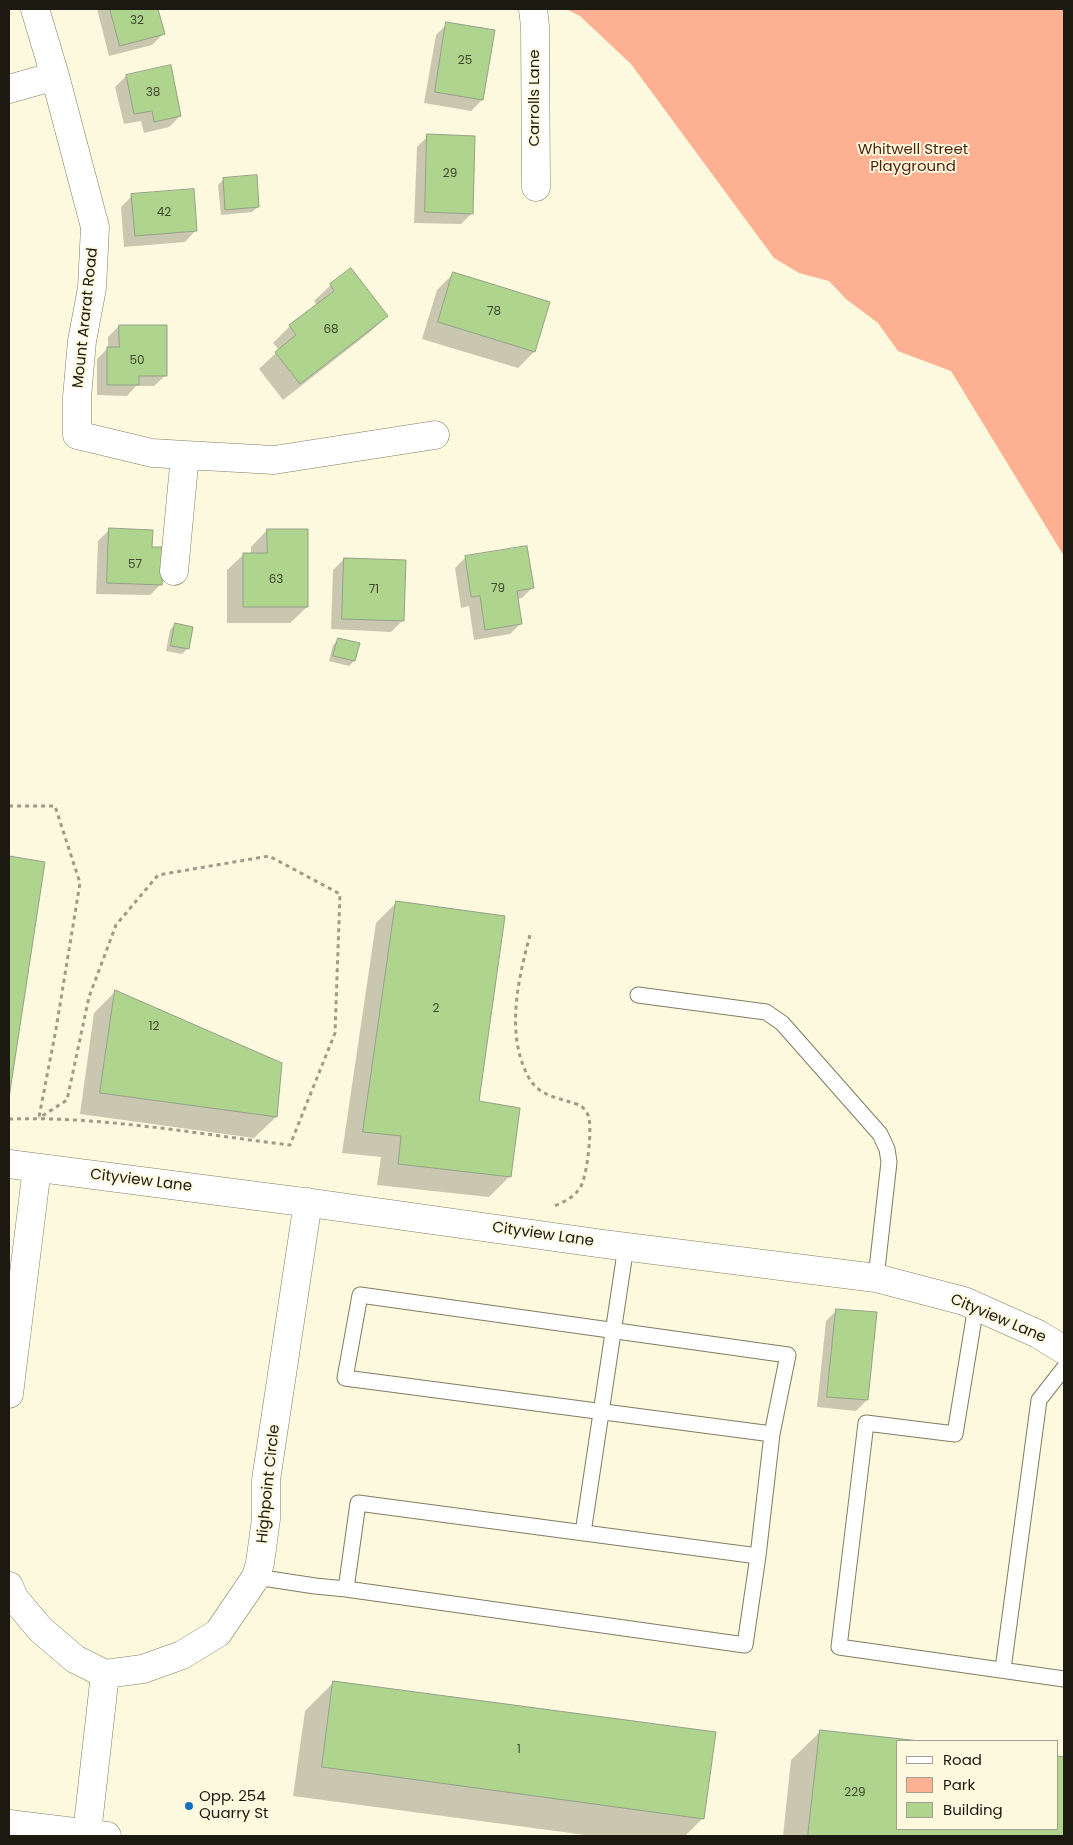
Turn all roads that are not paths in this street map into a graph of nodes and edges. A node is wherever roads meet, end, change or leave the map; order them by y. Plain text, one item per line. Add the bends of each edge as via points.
1 (35, 9) edge
2 (533, 9) edge
3 (56, 76) junction
4 (9, 89) edge
5 (536, 187) dead end
6 (436, 435) dead end
7 (185, 455) junction
8 (174, 571) dead end
9 (638, 995) dead end
10 (9, 1164) edge
11 (38, 1168) junction
12 (308, 1202) junction
13 (626, 1246) junction
14 (876, 1278) junction
15 (976, 1306) junction
16 (614, 1330) junction
17 (1064, 1350) edge
18 (1064, 1368) edge
19 (9, 1394) edge
20 (602, 1412) junction
21 (772, 1434) junction
22 (583, 1533) junction
23 (758, 1556) junction
24 (256, 1577) junction
25 (9, 1586) edge
26 (346, 1589) junction
27 (1003, 1669) junction
28 (105, 1674) junction
29 (1064, 1679) edge
30 (9, 1824) edge
31 (97, 1835) edge

1 - 3 street, Mount Ararat Road
2 - 5 street, Carrolls Lane
3 - 4 street
3 - 7 street, Mount Ararat Road via 95,227 92,288 77,388 78,435 152,453
6 - 7 street via 274,460
7 - 8 street
9 - 14 lane via 766,1012 782,1023 880,1134 889,1162
10 - 11 street, Cityview Lane
11 - 12 street, Cityview Lane
11 - 19 street
12 - 13 street, Cityview Lane
12 - 24 street, Highpoint Circle via 266,1480 266,1519
13 - 14 street, Cityview Lane
13 - 16 lane
14 - 15 street, Cityview Lane
15 - 17 street, Cityview Lane via 1038,1334
15 - 27 lane via 955,1434 866,1423 840,1647
16 - 20 lane
16 - 20 lane via 360,1295 345,1378
16 - 21 lane via 788,1355
18 - 27 lane via 1039,1400
20 - 21 lane
20 - 22 lane
21 - 23 lane
22 - 23 lane
22 - 26 lane via 358,1503
23 - 26 lane via 745,1645
24 - 26 lane
24 - 28 street, Highpoint Circle via 218,1633 182,1655 143,1669
25 - 28 street via 14,1598 40,1629 74,1659
27 - 29 lane
28 - 31 street
30 - 31 street

